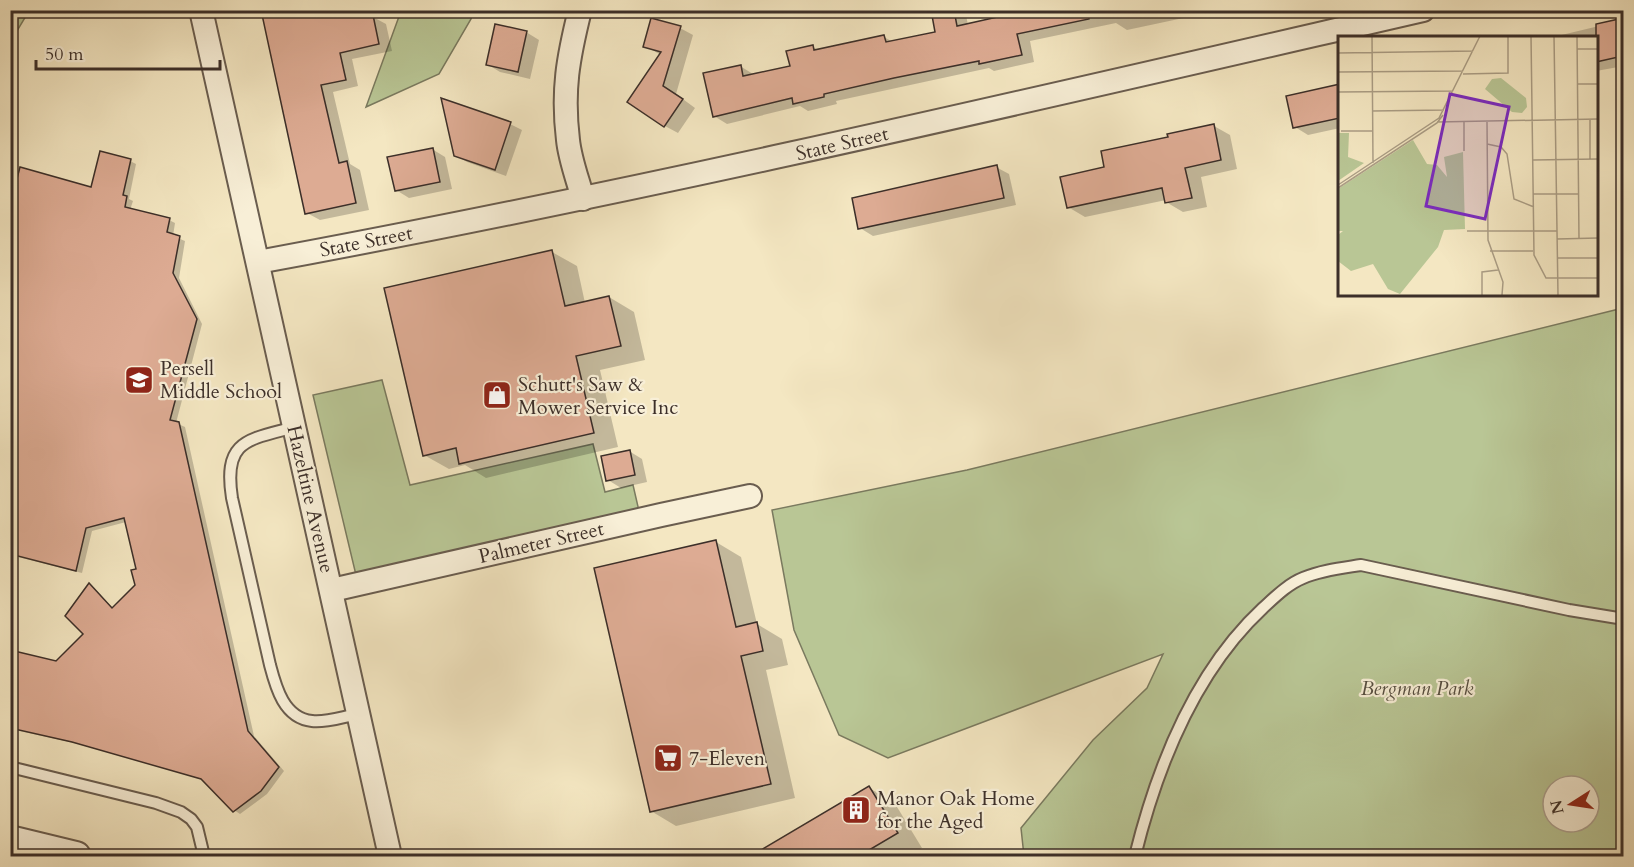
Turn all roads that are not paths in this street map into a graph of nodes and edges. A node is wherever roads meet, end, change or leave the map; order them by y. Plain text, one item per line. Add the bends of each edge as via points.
1 (201, 10) edge
2 (580, 10) edge
3 (1423, 10) edge
4 (583, 199) junction
5 (258, 262) junction
6 (295, 427) junction
7 (750, 496) dead end
8 (332, 590) junction
9 (1623, 619) edge
10 (359, 713) junction
11 (10, 767) edge
12 (10, 840) edge
13 (387, 853) edge
14 (76, 856) edge
15 (204, 856) edge
16 (1135, 856) edge

1 - 5 street, Hazeltine Avenue
2 - 4 street via 565,92 568,142
3 - 4 street, State Street
4 - 5 street, State Street
5 - 6 street, Hazeltine Avenue
6 - 8 street, Hazeltine Avenue
6 - 10 lane via 246,442 238,449 230,467 232,498 270,665 282,700 301,719 314,722
7 - 8 street, Palmeter Street
8 - 10 street, Hazeltine Avenue
9 - 16 lane via 1361,565 1303,578 1252,618 1206,679 1173,740 1144,818
10 - 13 street, Hazeltine Avenue
11 - 15 lane via 181,812 197,827
12 - 14 street

